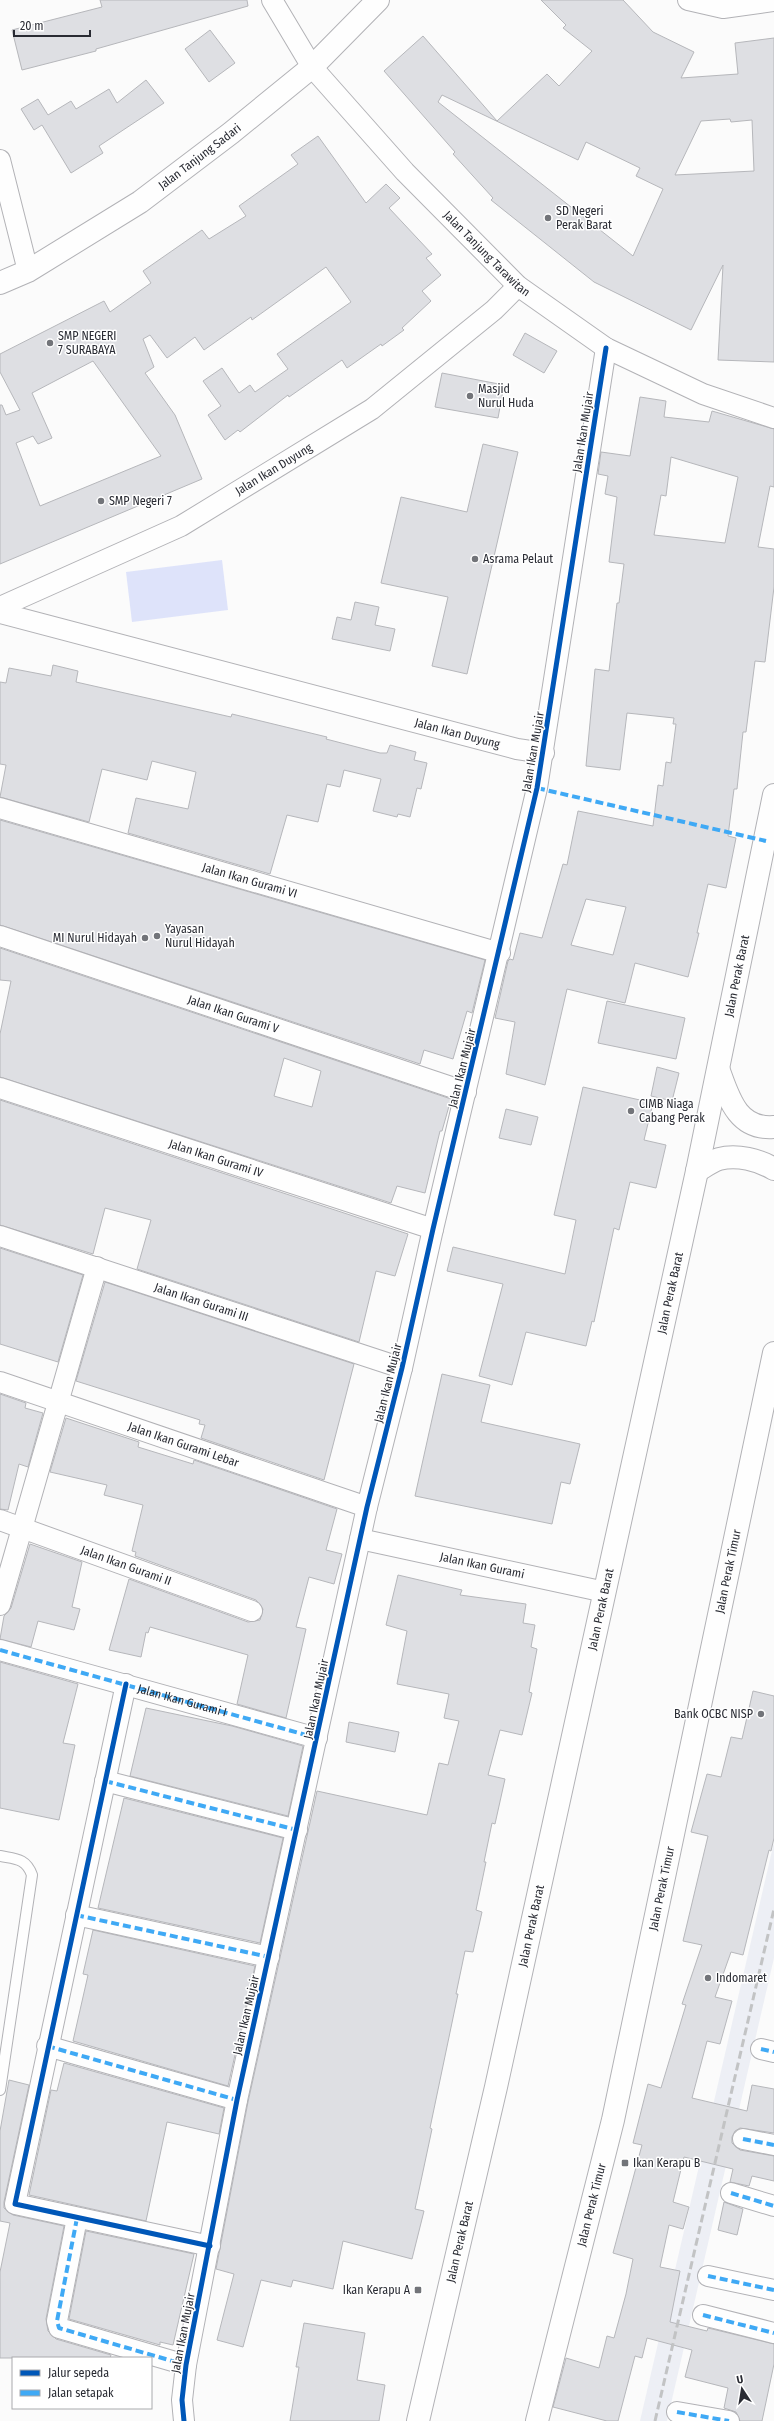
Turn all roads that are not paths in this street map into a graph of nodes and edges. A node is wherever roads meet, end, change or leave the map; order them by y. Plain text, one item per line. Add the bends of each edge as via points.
1 (272, 0) edge
2 (378, 0) edge
3 (688, 0) edge
4 (774, 1) edge
5 (312, 66) junction
6 (0, 160) edge
7 (28, 271) junction
8 (0, 283) edge
9 (518, 286) junction
10 (606, 348) junction
11 (774, 418) edge
12 (0, 607) edge
13 (0, 613) edge
14 (544, 753) junction
15 (774, 795) edge
16 (0, 808) edge
17 (0, 936) edge
18 (500, 953) junction
19 (719, 1071) junction
20 (0, 1088) edge
21 (466, 1092) junction
22 (774, 1127) edge
23 (774, 1169) edge
24 (697, 1171) junction
25 (433, 1229) junction
26 (0, 1236) edge
27 (97, 1267) junction
28 (774, 1353) edge
29 (402, 1368) junction
30 (0, 1382) edge
31 (56, 1402) junction
32 (367, 1507) junction
33 (0, 1520) edge
34 (23, 1528) junction
35 (360, 1539) junction
36 (605, 1592) junction
37 (0, 1604) edge
38 (252, 1611) dead end
39 (0, 1650) edge
40 (126, 1684) junction
41 (317, 1738) junction
42 (105, 1781) junction
43 (297, 1830) junction
44 (0, 1856) edge
45 (76, 1915) junction
46 (269, 1957) junction
47 (47, 2046) junction
48 (0, 2090) edge
49 (237, 2100) junction
50 (743, 2139) dead end
51 (774, 2145) edge
52 (731, 2193) dead end
53 (774, 2206) edge
54 (77, 2218) junction
55 (210, 2246) junction
56 (708, 2276) dead end
57 (774, 2290) edge
58 (703, 2315) dead end
59 (774, 2333) edge
60 (186, 2365) junction
61 (677, 2412) dead end
62 (184, 2421) edge
63 (418, 2421) edge
64 (537, 2421) edge
65 (729, 2421) edge

1 - 5 street, Jalan Tanjung Tarawitan
2 - 5 main road, Jalan Tanjung Sadari
3 - 4 street via 723,8
5 - 7 main road, Jalan Tanjung Sadari via 231,133 140,202
5 - 9 street, Jalan Tanjung Tarawitan via 405,172
6 - 7 street
7 - 8 main road, Jalan Tanjung Sadari
9 - 10 street, Jalan Tanjung Tarawitan
9 - 12 street, Jalan Ikan Duyung via 494,310 372,409 181,526
10 - 11 street, Jalan Tanjung Tarawitan via 703,394
10 - 14 street, Jalan Ikan Mujair
13 - 14 street, Jalan Ikan Duyung
14 - 18 street, Jalan Ikan Mujair
15 - 19 main road, Jalan Perak Barat
16 - 18 street, Jalan Ikan Gurami VI
17 - 21 street, Jalan Ikan Gurami V
18 - 21 street, Jalan Ikan Mujair
19 - 22 main road via 730,1102 738,1113 765,1128
19 - 24 main road, Jalan Perak Barat
20 - 25 street, Jalan Ikan Gurami IV
21 - 25 street, Jalan Ikan Mujair
23 - 24 main road via 763,1162 735,1158 719,1159
24 - 36 main road, Jalan Perak Barat
25 - 29 street, Jalan Ikan Mujair
26 - 27 street, Jalan Ikan Gurami III
27 - 29 street, Jalan Ikan Gurami III
27 - 31 street
28 - 64 main road, Jalan Perak Timur via 613,2120
29 - 32 street, Jalan Ikan Mujair
30 - 31 street, Jalan Ikan Gurami Lebar
31 - 32 street, Jalan Ikan Gurami Lebar
31 - 34 street
32 - 35 street, Jalan Ikan Mujair
33 - 34 street, Jalan Ikan Gurami II
34 - 37 street
34 - 38 street, Jalan Ikan Gurami II
35 - 36 street, Jalan Ikan Gurami
35 - 41 street, Jalan Ikan Mujair
36 - 63 main road, Jalan Perak Barat via 498,2079
39 - 40 street, Jalan Ikan Gurami I
40 - 41 street, Jalan Ikan Gurami I
40 - 42 street
41 - 43 street, Jalan Ikan Mujair
42 - 43 street
42 - 45 street
43 - 46 street, Jalan Ikan Mujair
44 - 48 lane via 21,1860 29,1865 32,1875
45 - 46 street
45 - 47 street
46 - 49 street, Jalan Ikan Mujair
47 - 49 street
47 - 54 street via 15,2204
49 - 55 street, Jalan Ikan Mujair
50 - 51 street
52 - 53 street
54 - 55 street
54 - 60 street via 57,2321 59,2328
55 - 60 street, Jalan Ikan Mujair
56 - 57 street
58 - 59 street
60 - 62 street, Jalan Ikan Mujair via 182,2400
61 - 65 street

